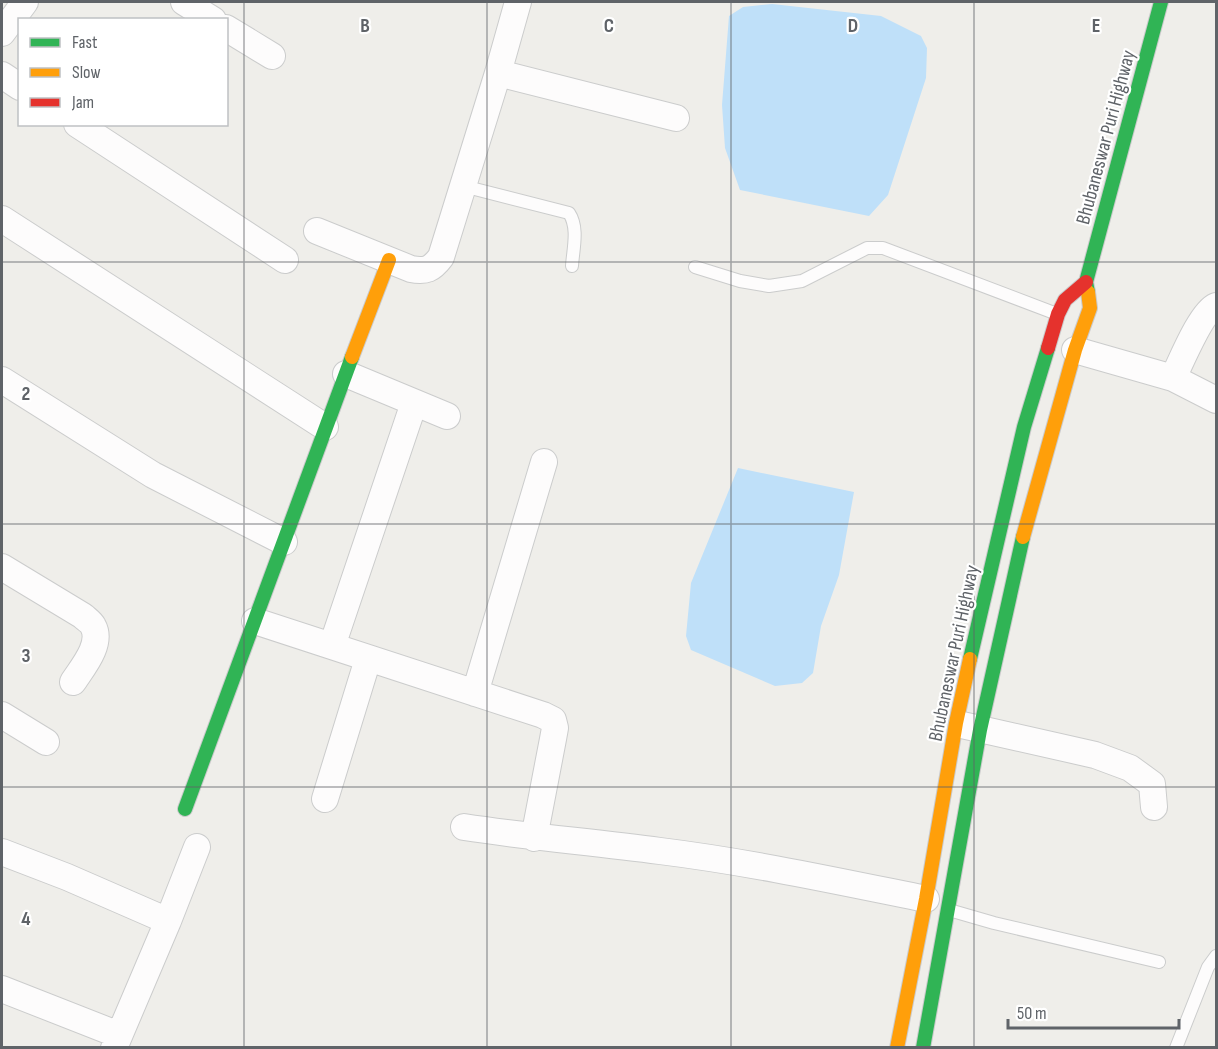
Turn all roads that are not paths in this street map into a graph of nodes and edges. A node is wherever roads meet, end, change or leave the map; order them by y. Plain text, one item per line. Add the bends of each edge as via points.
1 (25, 2) edge
2 (184, 2) edge
3 (518, 2) edge
4 (1161, 2) edge
5 (210, 18) edge
6 (228, 29) edge
7 (2, 33) edge
8 (272, 56) dead end
9 (498, 74) junction
10 (2, 75) edge
11 (18, 86) edge
12 (676, 118) dead end
13 (80, 126) edge
14 (463, 186) junction
15 (2, 219) edge
16 (317, 231) dead end
17 (285, 260) dead end
18 (389, 260) junction
19 (572, 266) dead end
20 (695, 267) dead end
21 (1086, 282) junction
22 (1216, 306) edge
23 (1059, 314) junction
24 (1075, 350) junction
25 (346, 374) junction
26 (1173, 378) junction
27 (2, 380) edge
28 (1216, 400) edge
29 (414, 403) junction
30 (447, 416) dead end
31 (325, 427) junction
32 (544, 462) dead end
33 (284, 542) junction
34 (2, 567) edge
35 (255, 621) junction
36 (332, 646) junction
37 (368, 659) junction
38 (73, 682) dead end
39 (475, 693) junction
40 (2, 715) edge
41 (968, 727) junction
42 (46, 742) dead end
43 (326, 799) dead end
44 (1154, 807) dead end
45 (185, 809) dead end
46 (464, 827) dead end
47 (534, 838) junction
48 (197, 847) dead end
49 (2, 852) edge
50 (926, 899) junction
51 (949, 910) junction
52 (168, 921) junction
53 (1216, 956) edge
54 (1159, 962) dead end
55 (2, 989) edge
56 (117, 1041) edge
57 (897, 1047) edge
58 (923, 1047) edge
59 (1176, 1047) edge

1 - 7 street
2 - 5 street
3 - 9 street
4 - 21 main road, Bhubaneswar Puri Highway
6 - 8 street
9 - 12 street
9 - 14 street
10 - 11 street
13 - 17 street
14 - 18 street via 441,257 434,267 423,271
14 - 19 lane via 568,213 574,231
15 - 31 street
16 - 18 street
18 - 25 main road
20 - 23 lane via 769,286 802,281 867,248 883,248
21 - 23 main road, Bhubaneswar Puri Highway via 1065,300
21 - 24 main road, Bhubaneswar Puri Highway via 1090,308
22 - 26 street via 1204,317
23 - 41 main road, Bhubaneswar Puri Highway via 1024,427
24 - 26 street
24 - 41 main road, Bhubaneswar Puri Highway
25 - 29 street
25 - 31 main road
26 - 28 street
27 - 33 street via 153,475
29 - 30 street
29 - 36 street
31 - 33 main road
32 - 39 street
33 - 35 main road
34 - 38 street via 93,625 93,649
35 - 36 street
35 - 45 main road
36 - 37 street
37 - 39 street
37 - 43 street
39 - 47 street via 553,720 555,728
40 - 42 street
41 - 44 street via 1095,755 1130,768 1152,784
41 - 50 main road, Bhubaneswar Puri Highway
41 - 51 main road, Bhubaneswar Puri Highway
46 - 47 street
47 - 50 street via 766,867
48 - 52 street
49 - 52 street
50 - 57 main road, Bhubaneswar Puri Highway
51 - 54 lane
51 - 58 main road, Bhubaneswar Puri Highway
52 - 56 street
53 - 59 lane
55 - 56 street

